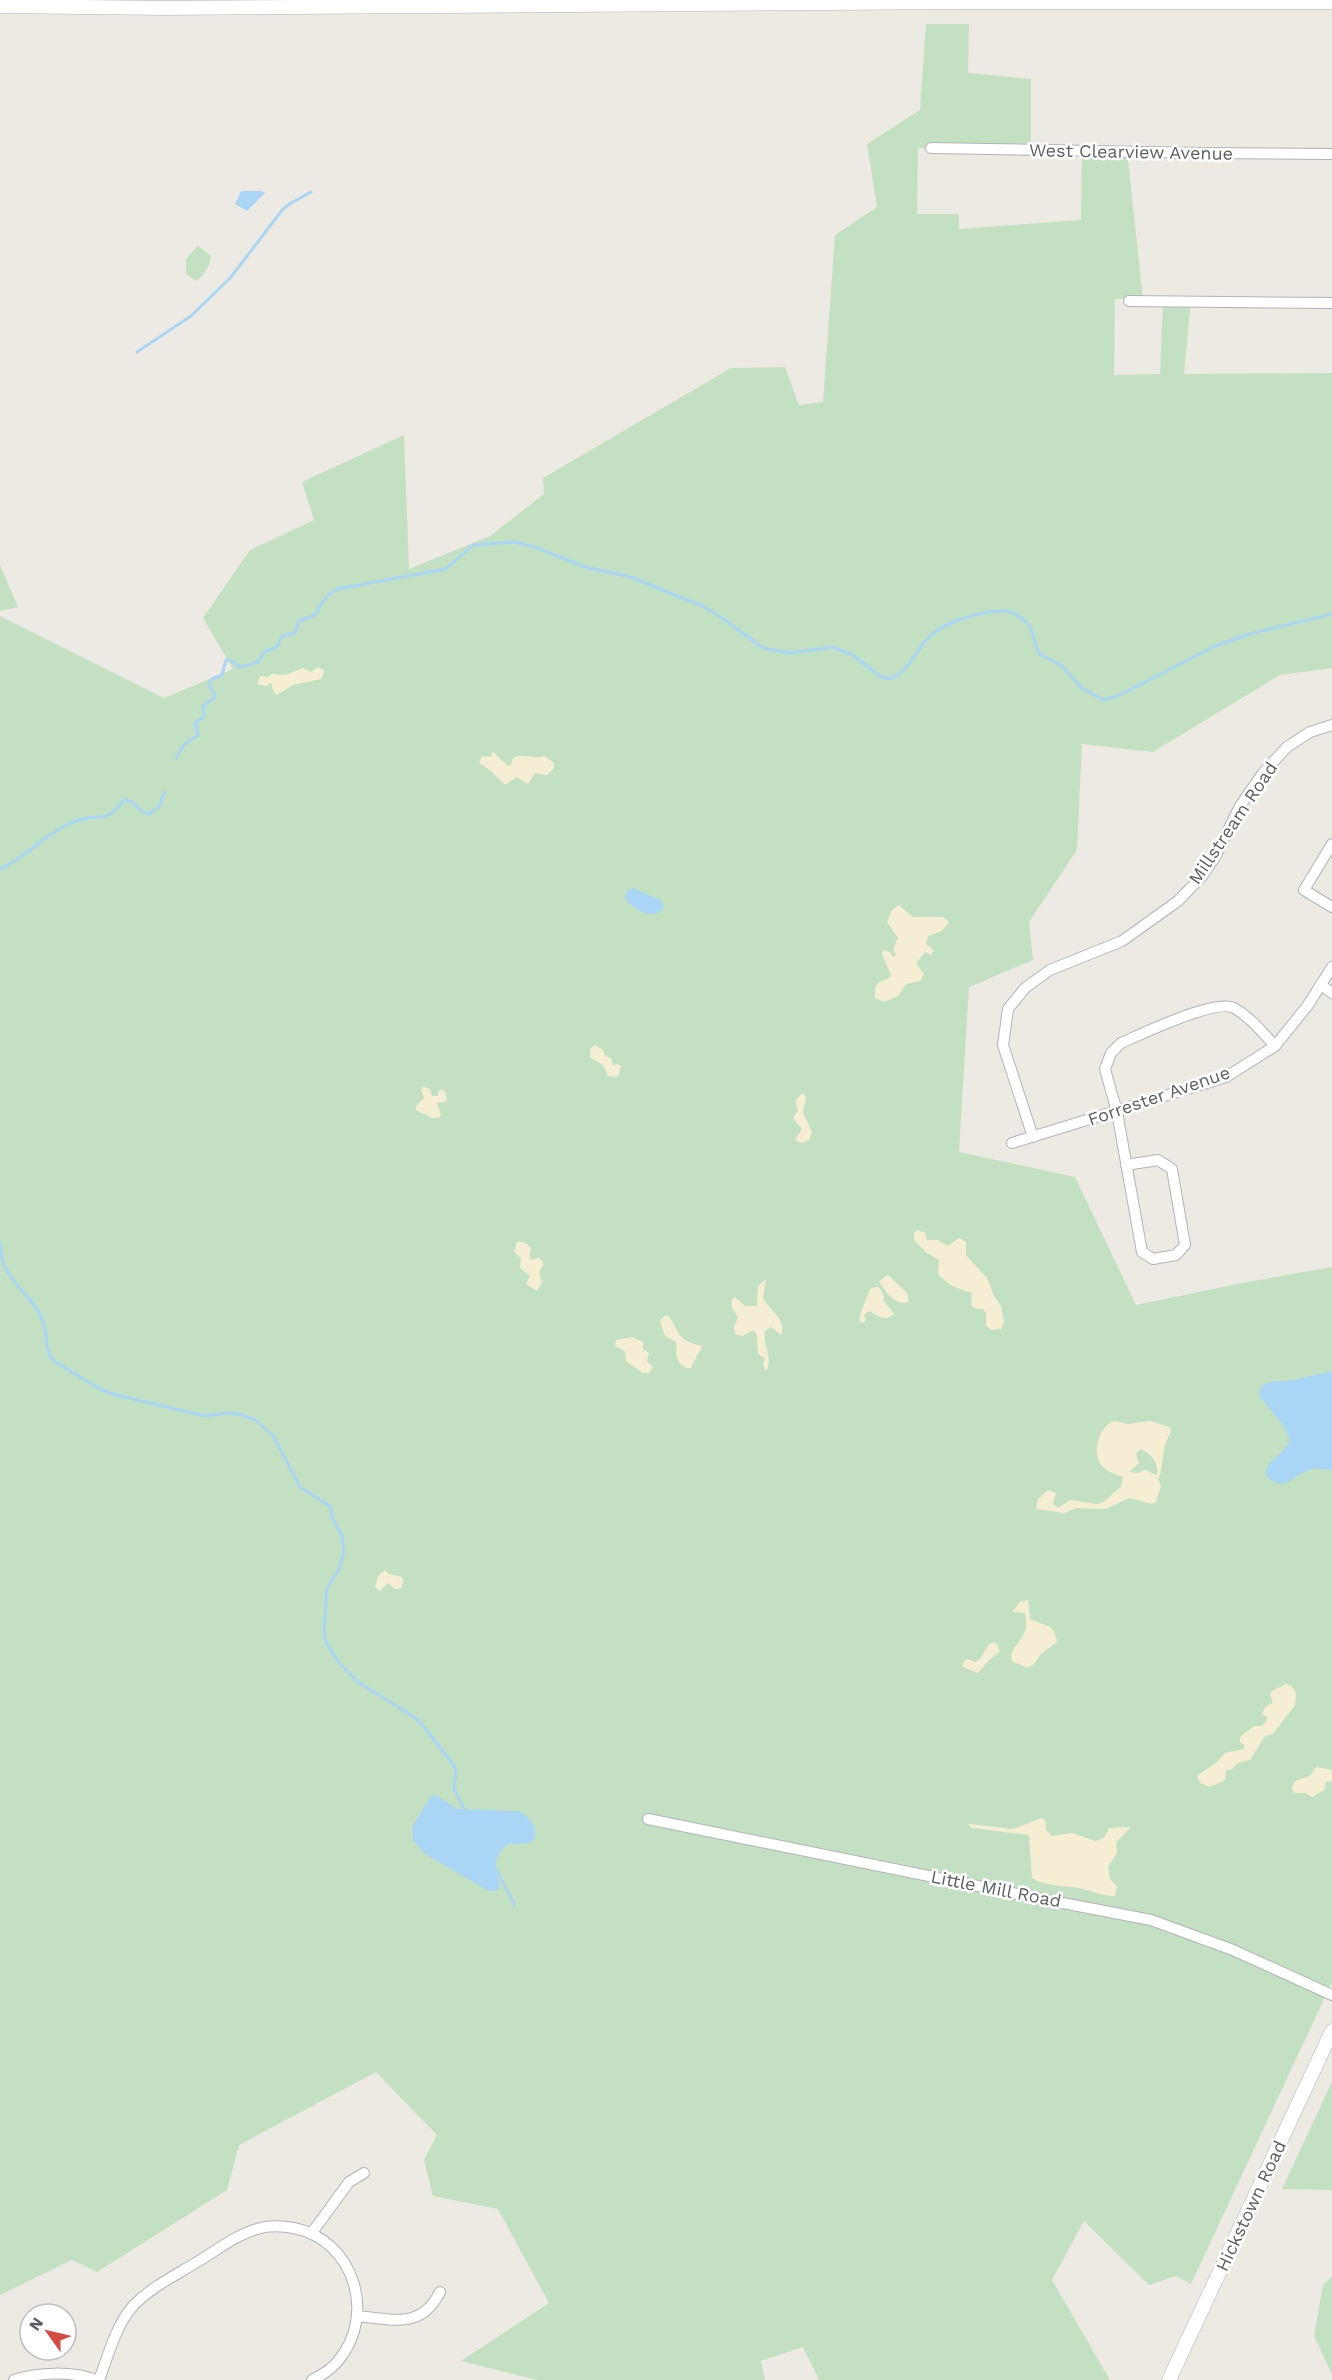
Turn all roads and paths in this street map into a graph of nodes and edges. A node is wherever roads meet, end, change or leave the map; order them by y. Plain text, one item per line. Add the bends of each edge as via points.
1 (1190, 1) edge
2 (1332, 2) edge
3 (0, 6) edge
4 (931, 148) dead end
5 (1332, 154) edge
6 (1129, 302) dead end
7 (1332, 303) edge
8 (1332, 725) edge
9 (1332, 844) edge
10 (1332, 907) edge
11 (1332, 967) edge
12 (1321, 985) junction
13 (1332, 993) edge
14 (1275, 1046) junction
15 (1117, 1112) junction
16 (1033, 1137) junction
17 (1012, 1143) dead end
18 (1126, 1165) junction
19 (648, 1819) dead end
20 (1332, 1995) edge
21 (1332, 2031) edge
22 (364, 2173) dead end
23 (311, 2234) junction
24 (440, 2292) dead end
25 (357, 2316) junction
26 (14, 2380) edge
27 (98, 2380) edge
28 (312, 2380) edge
29 (1169, 2380) edge

1 - 2 street
1 - 3 street
4 - 5 street, West Clearview Avenue
6 - 7 street
8 - 16 street, Millstream Road via 1287,747 1263,773 1240,806 1215,857 1178,901 1122,940 1050,970 1025,988 1008,1009 1003,1045
9 - 10 street via 1304,890
11 - 12 street, Forrester Avenue
12 - 13 street
12 - 14 street, Forrester Avenue
14 - 15 street, Forrester Avenue via 1226,1077
14 - 15 street via 1233,1007 1215,1006 1168,1023 1121,1043 1110,1053 1105,1069
15 - 16 street, Forrester Avenue
15 - 18 street
16 - 17 street, Forrester Avenue
18 - 18 street via 1142,1252 1153,1259 1176,1256 1185,1245 1172,1169 1158,1160
19 - 20 street, Little Mill Road via 1151,1920 1223,1945
21 - 29 street, Hickstown Road
22 - 23 street via 349,2182
23 - 25 street via 338,2253 346,2264 354,2279
23 - 27 street via 282,2226 259,2228 148,2292 123,2320
24 - 25 street via 435,2304 408,2321
25 - 28 street via 350,2344 338,2362
26 - 27 street via 48,2374

